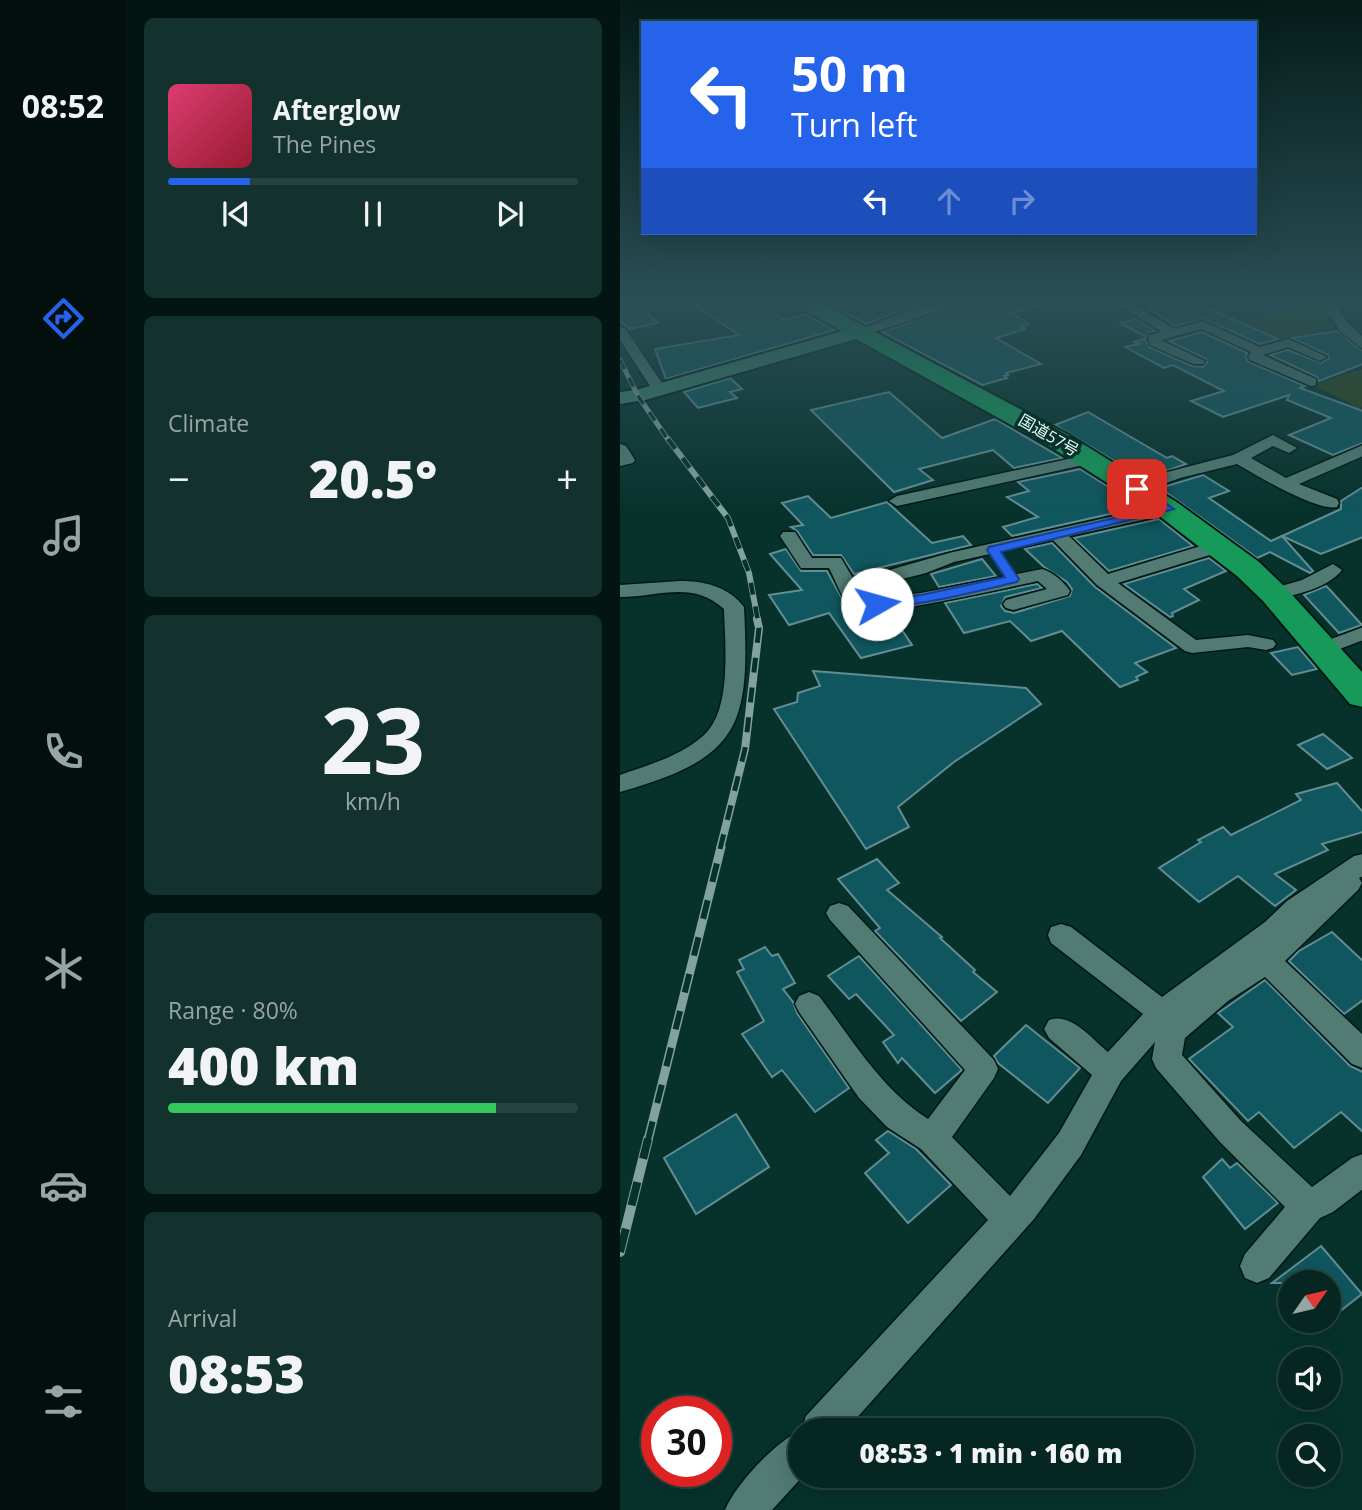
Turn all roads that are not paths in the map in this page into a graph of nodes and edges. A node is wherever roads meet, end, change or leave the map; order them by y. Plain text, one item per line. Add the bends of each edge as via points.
1 (647, 369) edge
2 (728, 369) edge
3 (928, 369) edge
4 (1282, 369) edge
5 (1311, 382) dead end
6 (659, 389) junction
7 (620, 398) edge
8 (1289, 448) dead end
9 (620, 449) edge
10 (1363, 450) edge
11 (1239, 458) junction
12 (1091, 459) junction
13 (620, 461) edge
14 (1285, 484) junction
15 (1137, 489) junction
16 (897, 500) dead end
17 (1331, 503) dead end
18 (1168, 509) junction
19 (1056, 534) junction
20 (789, 536) dead end
21 (1220, 546) junction
22 (993, 550) junction
23 (1333, 570) dead end
24 (1013, 579) junction
25 (1104, 581) junction
26 (849, 587) junction
27 (620, 591) edge
28 (1274, 594) junction
29 (1013, 604) dead end
30 (1363, 633) edge
31 (1266, 644) dead end
32 (1322, 649) junction
33 (1363, 696) edge
34 (620, 784) edge
35 (1363, 865) edge
36 (839, 913) dead end
37 (1061, 935) dead end
38 (1267, 961) junction
39 (809, 1004) dead end
40 (1162, 1013) junction
41 (1059, 1029) dead end
42 (1363, 1055) edge
43 (1110, 1072) junction
44 (932, 1139) junction
45 (1363, 1169) edge
46 (1308, 1206) junction
47 (1011, 1220) junction
48 (1257, 1266) dead end
49 (831, 1418) edge
50 (788, 1464) edge
51 (745, 1510) edge

1 - 6 street
2 - 6 street
3 - 12 highway, 国道57号
4 - 5 street
6 - 7 street
8 - 11 street via 1273,440
9 - 13 street via 627,460
10 - 14 street
11 - 14 street
11 - 15 street via 1153,480
12 - 15 highway, 国道57号
12 - 16 street
14 - 17 street
15 - 18 highway, 国道57号
18 - 19 street
18 - 21 highway, 国道57号
19 - 22 street
19 - 25 street
20 - 26 street via 807,564 835,562
21 - 25 street
21 - 28 highway, 国道57号
22 - 24 street
22 - 26 street
23 - 28 street via 1309,584
24 - 26 street via 859,607
24 - 29 street via 1042,575 1061,591
25 - 31 street via 1192,647 1248,640
27 - 34 street via 679,584 723,595 734,607 735,655 730,714 714,739 681,760
28 - 32 highway, 国道57号
30 - 32 street
32 - 33 highway, 国道57号
35 - 38 street via 1339,895
35 - 40 street via 1296,908
36 - 44 street via 983,1069
37 - 40 street
38 - 42 street
38 - 46 street via 1171,1032 1167,1059 1230,1131
39 - 44 street via 870,1088 898,1117
40 - 43 street
41 - 43 street
43 - 47 street via 1070,1144
44 - 47 street
45 - 46 street
46 - 48 street
47 - 49 street
50 - 51 street

